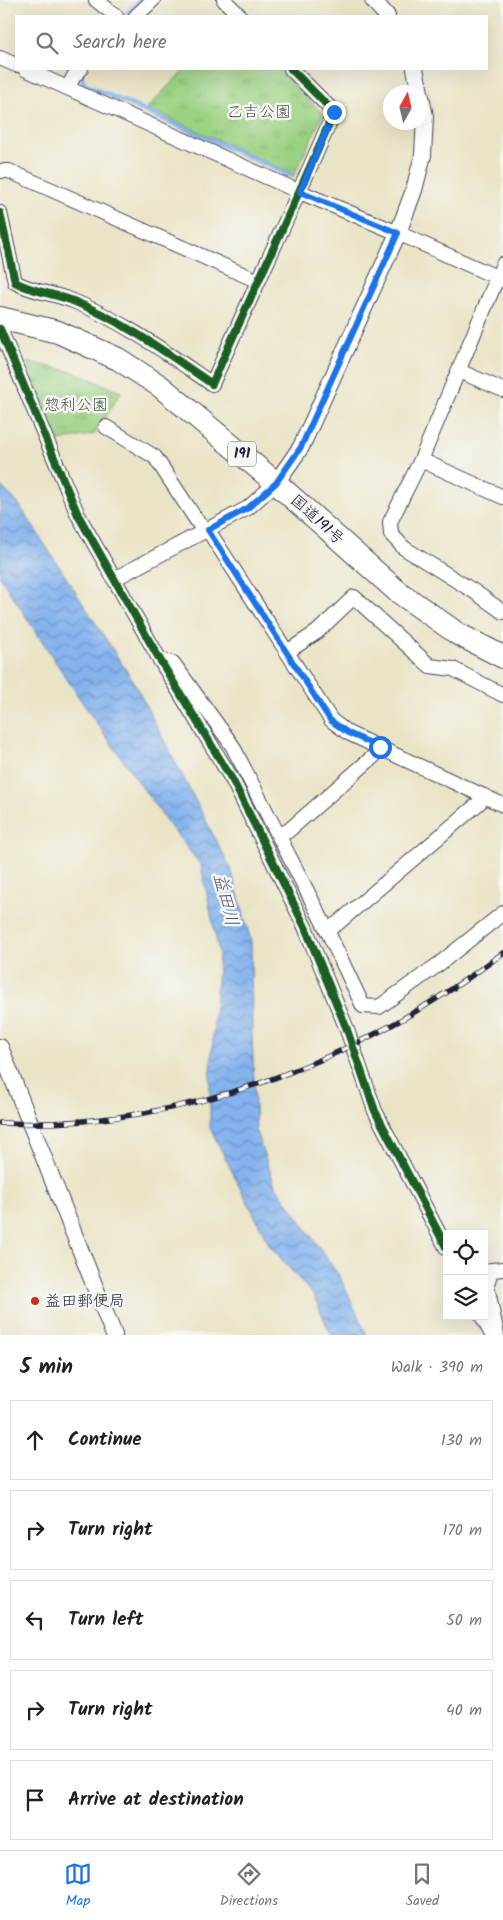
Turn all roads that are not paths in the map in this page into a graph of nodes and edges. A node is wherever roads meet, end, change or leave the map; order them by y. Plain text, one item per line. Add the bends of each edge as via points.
1 (96, 0) edge
2 (153, 0) edge
3 (224, 0) edge
4 (373, 0) edge
5 (115, 15) edge
6 (137, 15) edge
7 (239, 15) edge
8 (386, 15) edge
9 (0, 58) edge
10 (15, 65) edge
11 (27, 70) edge
12 (80, 70) edge
13 (292, 70) edge
14 (415, 70) edge
15 (68, 87) junction
16 (0, 171) edge
17 (300, 192) junction
18 (0, 213) edge
19 (398, 233) junction
20 (503, 264) edge
21 (500, 279) edge
22 (258, 281) junction
23 (0, 318) edge
24 (0, 329) edge
25 (459, 370) junction
26 (503, 390) edge
27 (106, 427) dead end
28 (421, 460) junction
29 (276, 483) junction
30 (503, 497) edge
31 (208, 530) junction
32 (114, 579) junction
33 (503, 612) edge
34 (287, 652) junction
35 (503, 657) edge
36 (160, 660) junction
37 (503, 695) edge
38 (380, 747) junction
39 (484, 796) junction
40 (503, 805) edge
41 (279, 834) junction
42 (503, 912) edge
43 (327, 930) junction
44 (0, 1047) edge
45 (443, 1241) edge
46 (503, 1269) edge
47 (484, 1320) edge
48 (114, 1335) edge
49 (492, 1335) edge
50 (497, 1335) edge

1 - 5 street
2 - 6 street
3 - 7 street
4 - 8 street
9 - 10 street
11 - 15 street
12 - 15 street
13 - 17 street via 334,112
14 - 19 street via 425,116 423,155
15 - 17 street
16 - 22 street via 9,171
17 - 19 street
17 - 22 street
18 - 22 street via 14,282 73,300 137,334 212,384
19 - 21 street
19 - 29 street via 301,447
20 - 21 street
21 - 25 street
23 - 29 highway, 国道191号 / 191 via 58,332 118,359 160,386
24 - 32 street via 78,515
25 - 26 street
25 - 28 street
27 - 31 street via 155,457 199,524
28 - 30 street
28 - 33 street via 390,522 391,534 404,548
29 - 31 street via 248,508
29 - 35 highway, 国道191号 / 191 via 397,591 458,634
31 - 32 street
31 - 34 street
32 - 36 street
34 - 37 street via 317,632 354,597 430,666 453,669
34 - 38 street via 330,720 348,733
36 - 41 street via 173,663 232,745
36 - 45 street via 233,781 305,927 346,1027 375,1111
38 - 39 street
38 - 41 street via 374,756 288,832
39 - 40 street
39 - 43 street via 338,924
41 - 43 street
42 - 43 street via 439,964 379,1006 363,1006
44 - 48 street
46 - 50 street via 491,1270 487,1285
47 - 49 street

